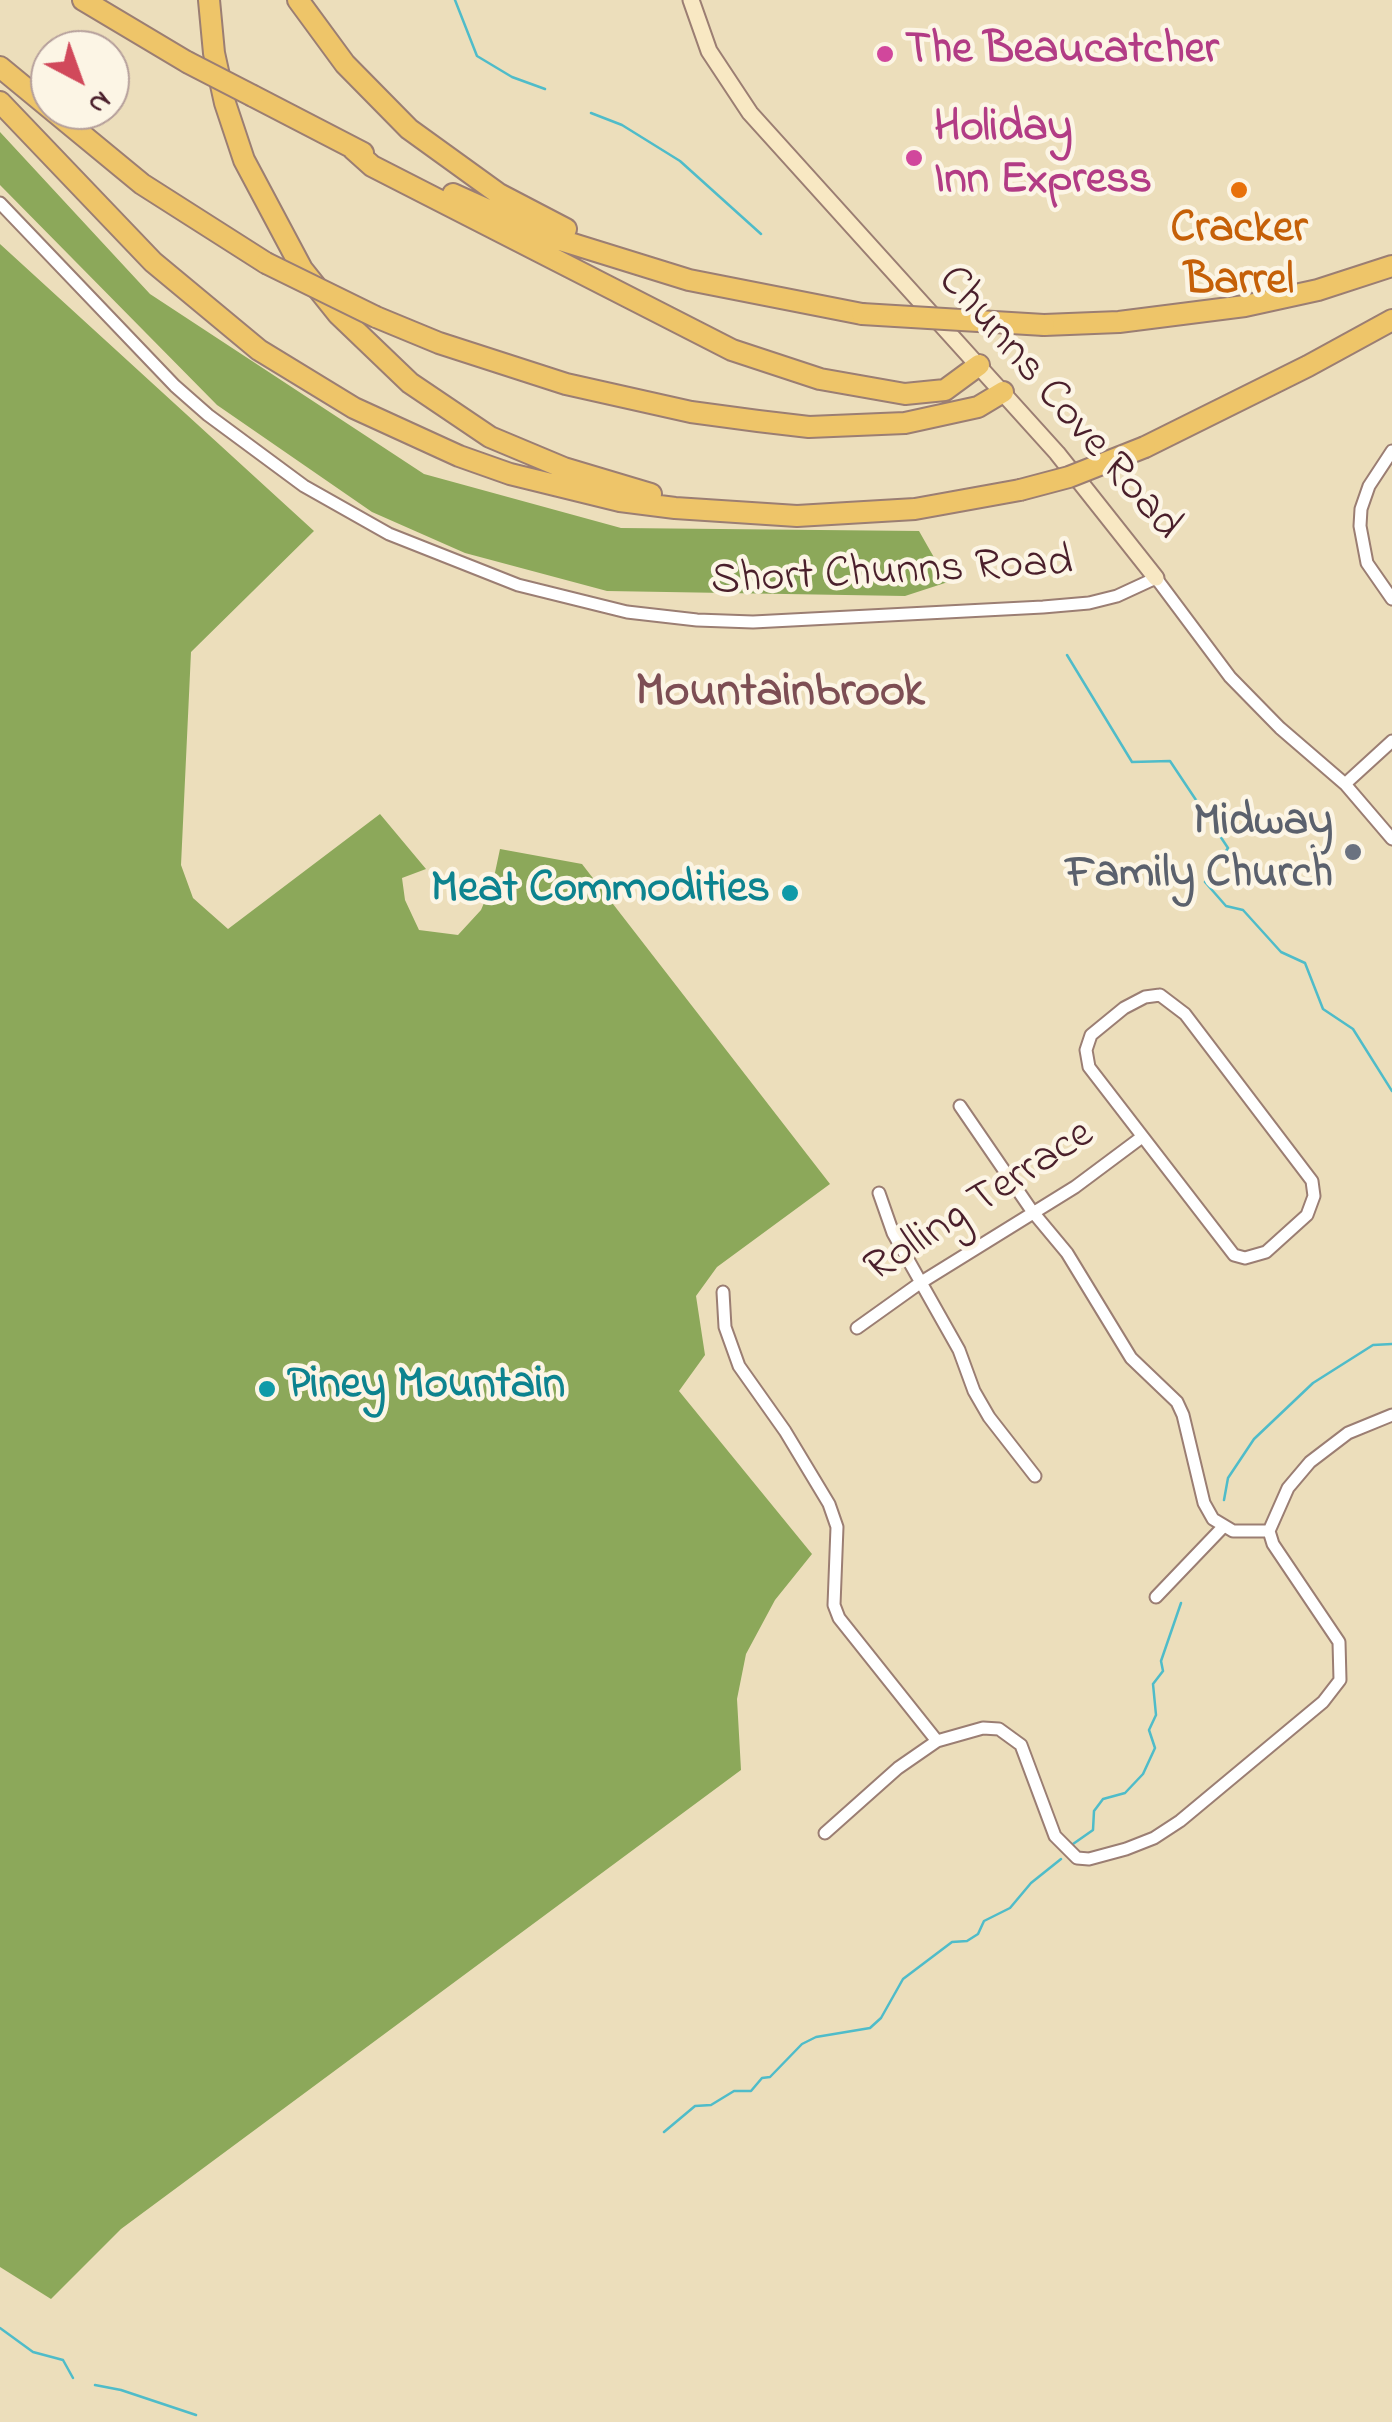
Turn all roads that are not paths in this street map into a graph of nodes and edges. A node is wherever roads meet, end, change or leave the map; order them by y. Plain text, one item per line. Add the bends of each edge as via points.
1 (82, 0) edge
2 (209, 0) edge
3 (298, 0) edge
4 (690, 0) edge
5 (0, 67) edge
6 (0, 102) edge
7 (353, 148) junction
8 (0, 203) edge
9 (616, 256) junction
10 (1392, 266) edge
11 (1392, 320) edge
12 (979, 365) junction
13 (1003, 392) junction
14 (1392, 451) edge
15 (744, 512) junction
16 (1156, 578) junction
17 (1392, 598) edge
18 (1392, 742) edge
19 (1345, 784) junction
20 (1392, 839) edge
21 (960, 1106) dead end
22 (1142, 1137) junction
23 (879, 1194) dead end
24 (1032, 1211) junction
25 (920, 1283) junction
26 (722, 1292) dead end
27 (857, 1328) dead end
28 (1392, 1414) edge
29 (1035, 1476) dead end
30 (1223, 1527) junction
31 (1269, 1531) junction
32 (1156, 1597) dead end
33 (937, 1742) junction
34 (825, 1833) dead end

1 - 7 highway, bridge
2 - 15 highway via 225,103 244,160 302,269 357,335 410,384 502,442 613,484
3 - 9 highway via 370,92 437,152 499,194
4 - 12 main road, Chunns Cove Road via 709,51 750,112
5 - 13 highway, bridge via 142,184 266,262 376,317 505,366 691,412 826,427 904,423 978,407
6 - 15 highway via 153,262 259,350 322,391 510,474 620,501
7 - 9 highway via 544,234
7 - 12 highway via 372,166 732,350 879,392 953,387
8 - 16 street, Short Chunns Road via 176,386 240,440 389,534 518,585 627,612 753,622 1089,603
9 - 10 highway, bridge via 728,290 862,314 1044,326 1245,306
11 - 15 highway, bridge via 1145,447 1070,477 915,509
12 - 13 main road, Chunns Cove Road
13 - 16 main road, Chunns Cove Road
14 - 17 street via 1370,486 1360,526 1367,563
16 - 19 street, Chunns Cove Road via 1230,677
18 - 19 street
19 - 20 street, Chunns Cove Road
21 - 24 street
22 - 22 street via 1234,1255 1266,1252 1307,1215 1312,1180 1184,1014 1160,995 1124,1008 1092,1035 1086,1050 1089,1067
22 - 24 street, Rolling Terrace
23 - 25 street
24 - 25 street, Rolling Terrace
24 - 30 street via 1067,1253 1131,1358 1176,1402 1204,1503
25 - 27 street, Rolling Terrace
25 - 29 street via 988,1416
26 - 33 street via 739,1366 785,1431 837,1526 839,1618
28 - 31 street via 1348,1433 1310,1462 1288,1488
30 - 31 street
30 - 32 street
31 - 33 street via 1340,1642 1340,1680 1323,1702 1168,1830 1126,1849 1077,1858 1055,1836 1028,1757 1010,1734 983,1728
33 - 34 street

